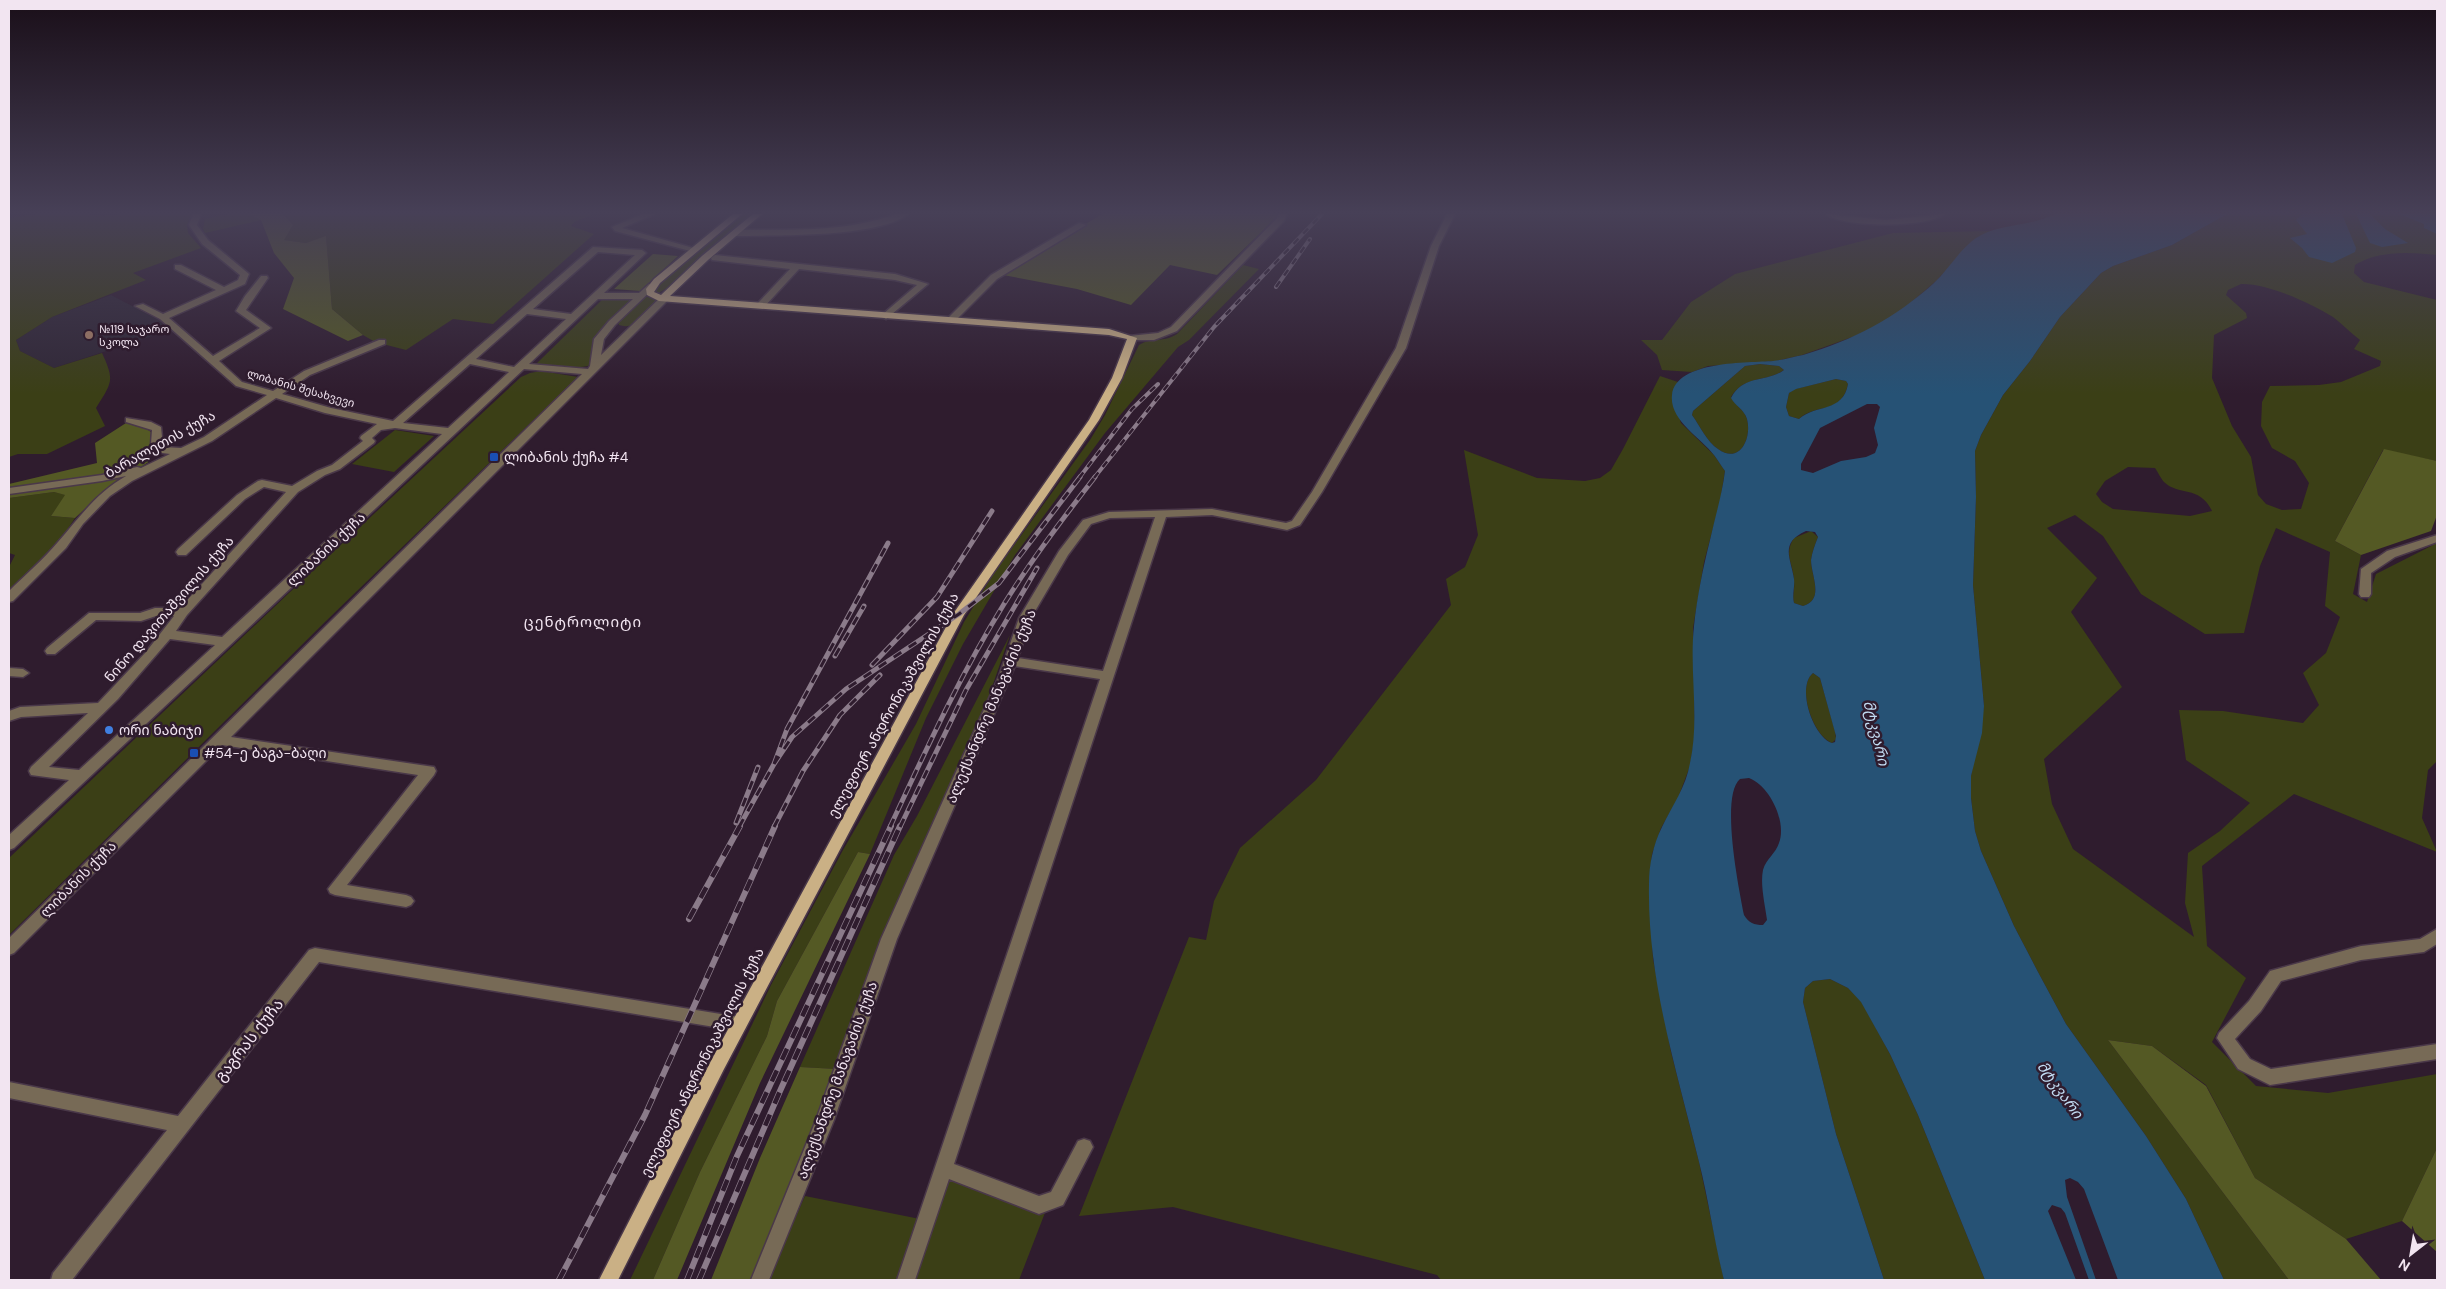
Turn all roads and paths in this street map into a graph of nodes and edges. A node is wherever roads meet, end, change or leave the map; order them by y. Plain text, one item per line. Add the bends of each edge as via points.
1 (192, 274) edge
2 (246, 274) edge
3 (568, 274) edge
4 (619, 274) edge
5 (665, 274) edge
6 (687, 274) edge
7 (789, 274) edge
8 (867, 274) edge
9 (999, 274) edge
10 (1227, 274) edge
11 (1426, 274) edge
12 (264, 278) dead end
13 (652, 286) junction
14 (225, 291) junction
15 (596, 296) junction
16 (640, 296) junction
17 (665, 298) junction
18 (761, 305) junction
19 (140, 306) dead end
20 (527, 311) junction
21 (886, 316) junction
22 (163, 317) junction
23 (574, 317) junction
24 (951, 320) junction
25 (612, 323) junction
26 (637, 326) junction
27 (1132, 338) junction
28 (382, 342) dead end
29 (214, 360) junction
30 (469, 361) junction
31 (520, 368) junction
32 (592, 369) junction
33 (272, 395) junction
34 (130, 420) dead end
35 (395, 425) junction
36 (451, 432) junction
37 (180, 451) junction
38 (156, 464) junction
39 (294, 490) junction
40 (9, 491) edge
41 (1162, 513) junction
42 (2437, 538) edge
43 (182, 552) dead end
44 (2365, 594) dead end
45 (9, 598) edge
46 (183, 612) junction
47 (168, 634) junction
48 (226, 642) junction
49 (52, 651) dead end
50 (1011, 660) junction
51 (9, 672) edge
52 (23, 672) dead end
53 (1108, 676) junction
54 (101, 708) junction
55 (9, 716) edge
56 (220, 740) junction
57 (83, 776) junction
58 (9, 844) edge
59 (406, 901) dead end
60 (2437, 935) edge
61 (9, 948) edge
62 (739, 1024) junction
63 (2437, 1052) edge
64 (9, 1090) edge
65 (182, 1125) junction
66 (1084, 1147) dead end
67 (944, 1169) junction
68 (60, 1280) edge
69 (608, 1280) edge
70 (760, 1280) edge
71 (906, 1280) edge

1 - 14 street
2 - 14 street via 242,282
3 - 20 street, ნინო დავითაშვილის ქუჩა
4 - 15 street, ლიბანის ქუჩა
5 - 13 main road
6 - 17 main road
7 - 18 street
8 - 21 street via 924,284
9 - 24 street
10 - 27 street via 1166,335
11 - 41 street, ალექსანდრე მანაგაძის ქუჩა via 1401,348 1296,523 1287,527 1212,512
12 - 29 street via 242,311 266,328
13 - 16 street
13 - 17 main road via 650,293
14 - 22 street
15 - 16 street
15 - 23 street, ლიბანის ქუჩა
16 - 25 street
17 - 18 main road
17 - 26 street, ლიბანის ქუჩა
18 - 21 main road
19 - 22 street, ლიბანის შესახვევი
20 - 23 street
20 - 30 street, ნინო დავითაშვილის ქუჩა
21 - 24 main road
22 - 29 street, ლიბანის შესახვევი
23 - 31 street, ლიბანის ქუჩა
24 - 27 main road via 1109,332
25 - 26 street via 611,326 618,330
25 - 32 street via 599,339
26 - 32 street, ლიბანის ქუჩა
27 - 62 main road, ელეფთერ ანდრონიკაშვილის ქუჩა via 1117,378 1094,420 959,614
28 - 33 street, ბარალეთის ქუჩა via 307,373
29 - 33 street, ლიბანის შესახვევი via 239,384
30 - 31 street
30 - 35 street, ნინო დავითაშვილის ქუჩა
31 - 32 street
31 - 36 street, ლიბანის ქუჩა
32 - 56 street, ლიბანის ქუჩა
33 - 35 street, ლიბანის შესახვევი
33 - 37 street, ბარალეთის ქუჩა via 208,439
34 - 37 street via 157,430 156,444 160,450
35 - 36 street, ლიბანის შესახვევი
35 - 39 street, ნინო დავითაშვილის ქუჩა via 378,427 365,438 370,441 341,464
36 - 48 street, ლიბანის ქუჩა
37 - 38 street, ბარალეთის ქუჩა
38 - 40 street via 102,478
38 - 45 street, ბარალეთის ქუჩა via 106,494 62,545
39 - 43 street via 262,484 241,497
39 - 46 street, ნინო დავითაშვილის ქუჩა
41 - 50 street, ალექსანდრე მანაგაძის ქუჩა via 1109,515 1087,522 1063,554 1025,618
41 - 53 street
42 - 44 street via 2391,554 2365,572
46 - 47 street, ნინო დავითაშვილის ქუჩა
46 - 49 street via 155,612 141,617 93,616
47 - 48 street
47 - 54 street, ნინო დავითაშვილის ქუჩა
48 - 57 street, ლიბანის ქუჩა
50 - 53 street
50 - 70 street, ალექსანდრე მანაგაძის ქუჩა via 962,779 889,939 825,1120
51 - 52 street
53 - 67 street
54 - 55 street via 20,712
54 - 57 street, ნინო დავითაშვილის ქუჩა via 36,771
56 - 59 street via 429,771 335,889
56 - 61 street, ლიბანის ქუჩა
57 - 58 street, ლიბანის ქუჩა
60 - 63 street via 2424,945 2361,953 2276,976 2255,1006 2225,1038 2244,1064 2270,1076
62 - 65 street, გაგრას ქუჩა via 315,955
62 - 69 main road, ელეფთერ ანდრონიკაშვილის ქუჩა
64 - 65 street
65 - 68 street, გაგრას ქუჩა
66 - 67 street via 1057,1199 1039,1205
67 - 71 street

